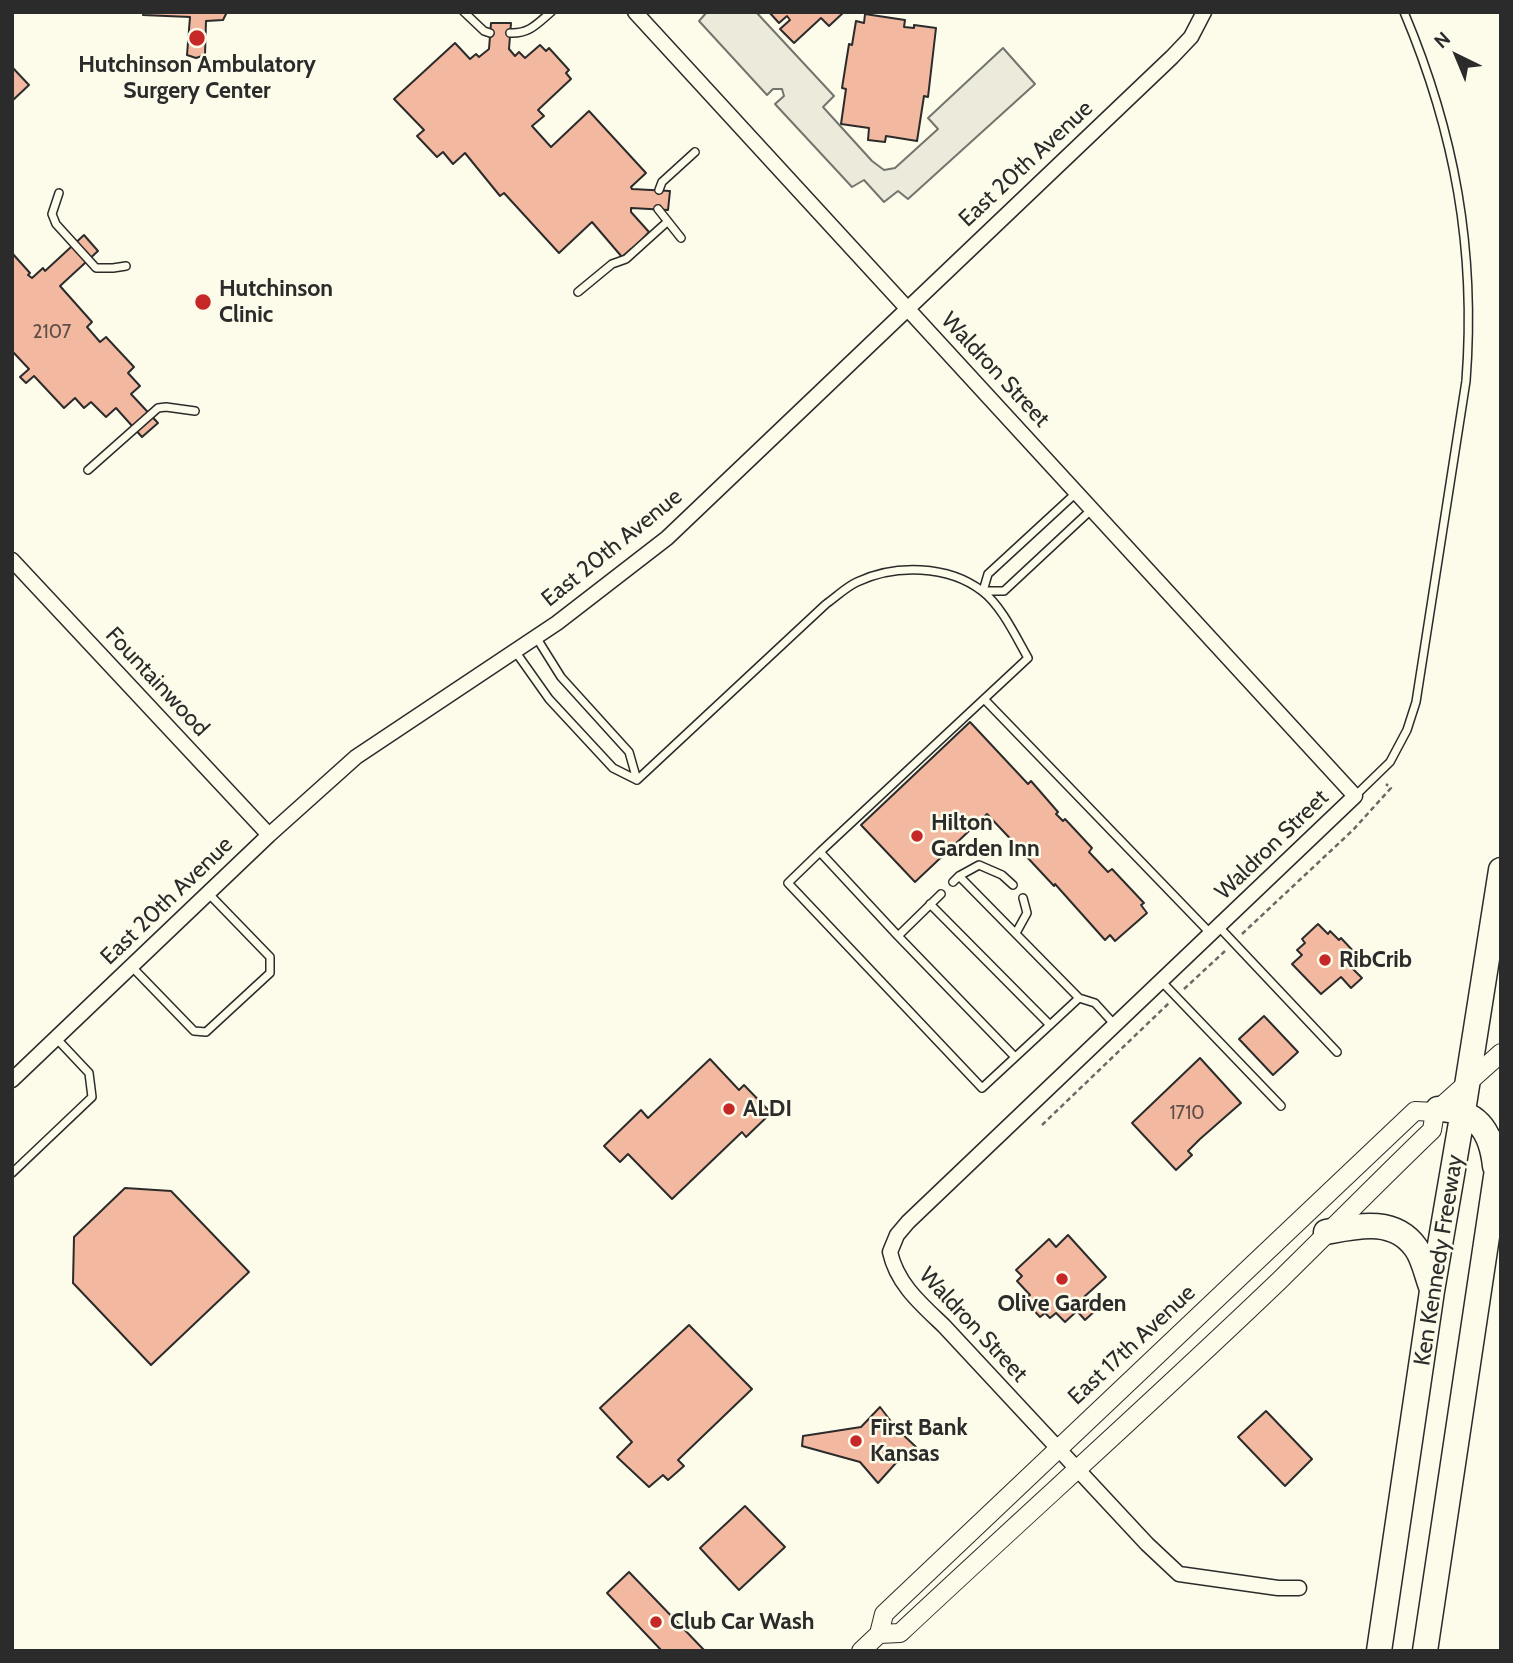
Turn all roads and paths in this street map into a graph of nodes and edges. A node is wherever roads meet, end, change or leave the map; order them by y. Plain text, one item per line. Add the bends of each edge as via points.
1 (464, 12) edge
2 (551, 12) edge
3 (635, 12) edge
4 (1204, 12) edge
5 (1404, 12) edge
6 (490, 33) dead end
7 (510, 33) dead end
8 (695, 152) dead end
9 (659, 190) dead end
10 (59, 193) dead end
11 (658, 209) dead end
12 (667, 222) junction
13 (681, 238) dead end
14 (126, 266) dead end
15 (578, 292) dead end
16 (906, 308) junction
17 (195, 411) dead end
18 (88, 470) dead end
19 (1076, 493) junction
20 (1091, 509) junction
21 (12, 560) edge
22 (983, 591) junction
23 (536, 637) junction
24 (515, 651) junction
25 (984, 699) junction
26 (637, 780) junction
27 (1387, 784) dead end
28 (1355, 796) junction
29 (269, 835) junction
30 (820, 852) junction
31 (1501, 870) edge
32 (1013, 885) dead end
33 (208, 893) junction
34 (941, 894) dead end
35 (1023, 898) dead end
36 (930, 904) junction
37 (1215, 931) junction
38 (1016, 933) junction
39 (898, 936) junction
40 (1234, 943) junction
41 (1488, 955) junction
42 (131, 966) junction
43 (1162, 982) junction
44 (1501, 995) edge
45 (1175, 997) junction
46 (1079, 998) junction
47 (1050, 1025) junction
48 (1116, 1026) junction
49 (56, 1038) junction
50 (1337, 1052) dead end
51 (1501, 1053) edge
52 (1015, 1057) junction
53 (12, 1080) edge
54 (1467, 1084) junction
55 (1281, 1106) dead end
56 (1436, 1110) junction
57 (1463, 1111) junction
58 (1042, 1125) dead end
59 (1501, 1143) edge
60 (12, 1173) edge
61 (1496, 1177) junction
62 (1326, 1232) junction
63 (1432, 1291) junction
64 (1058, 1450) junction
65 (1076, 1469) junction
66 (1299, 1588) dead end
67 (879, 1634) junction
68 (861, 1651) edge
69 (1379, 1651) edge
70 (1425, 1651) edge

1 - 6 lane
2 - 7 lane via 531,30
3 - 16 street, Waldron Street
4 - 16 street, East 20th Avenue via 1191,37 1172,57
5 - 28 lane via 1447,133 1464,227 1469,278 1466,381 1416,702 1390,762
8 - 9 lane
10 - 14 lane via 52,214 56,225 96,268
11 - 12 lane
12 - 13 lane
12 - 15 lane via 626,259 612,264
16 - 19 street, Waldron Street
16 - 23 street, East 20th Avenue via 667,538
17 - 18 lane via 158,408
19 - 20 street, Waldron Street
19 - 22 lane via 988,574
20 - 22 lane via 1004,591
20 - 28 street, Waldron Street
21 - 29 street, Fountainwood
22 - 25 lane via 1028,658
22 - 26 lane via 928,570 892,572 856,582 826,604
23 - 24 street, East 20th Avenue
23 - 26 lane via 561,677 629,752
24 - 26 lane via 549,699 613,768
24 - 29 street, East 20th Avenue via 356,757
25 - 30 lane
25 - 37 lane
27 - 40 path via 1391,789 1353,830
28 - 37 street, Waldron Street
29 - 33 street, East 20th Avenue
30 - 39 lane
30 - 52 lane via 788,883 982,1088
31 - 41 highway, Ken Kennedy Freeway
32 - 38 lane via 979,864 956,879
33 - 42 street, East 20th Avenue
33 - 42 lane via 270,957 270,973 206,1032 194,1031
34 - 36 lane
35 - 38 lane via 1027,913
36 - 39 lane
36 - 47 lane
37 - 40 lane
37 - 43 street, Waldron Street
38 - 46 lane
39 - 52 lane
40 - 45 path
40 - 50 lane
41 - 44 highway
41 - 54 highway, Ken Kennedy Freeway
42 - 49 street, East 20th Avenue
43 - 45 lane
43 - 48 street, Waldron Street
45 - 55 lane
45 - 58 path
46 - 47 lane
46 - 48 lane via 1095,1003
47 - 52 lane
48 - 64 street, Waldron Street via 908,1222 890,1252 900,1279 915,1298
49 - 53 street, East 20th Avenue
49 - 60 lane via 89,1073 92,1097
51 - 54 street, East 17th Avenue
54 - 56 street, East 17th Avenue
54 - 57 highway, Ken Kennedy Freeway
56 - 57 highway
56 - 62 street, East 17th Avenue via 1432,1130
56 - 64 street, East 17th Avenue via 1415,1111
57 - 61 highway via 1488,1137
57 - 63 highway, Ken Kennedy Freeway
59 - 61 highway, Ken Kennedy Freeway
61 - 70 highway, Ken Kennedy Freeway
62 - 63 highway via 1389,1227 1418,1250
62 - 65 street, East 17th Avenue
63 - 69 highway, Ken Kennedy Freeway
64 - 65 street, Waldron Street
64 - 67 street, East 17th Avenue via 884,1614
65 - 66 street, Waldron Street via 1179,1574
65 - 67 street, East 17th Avenue via 900,1633
67 - 68 street, East 17th Avenue

